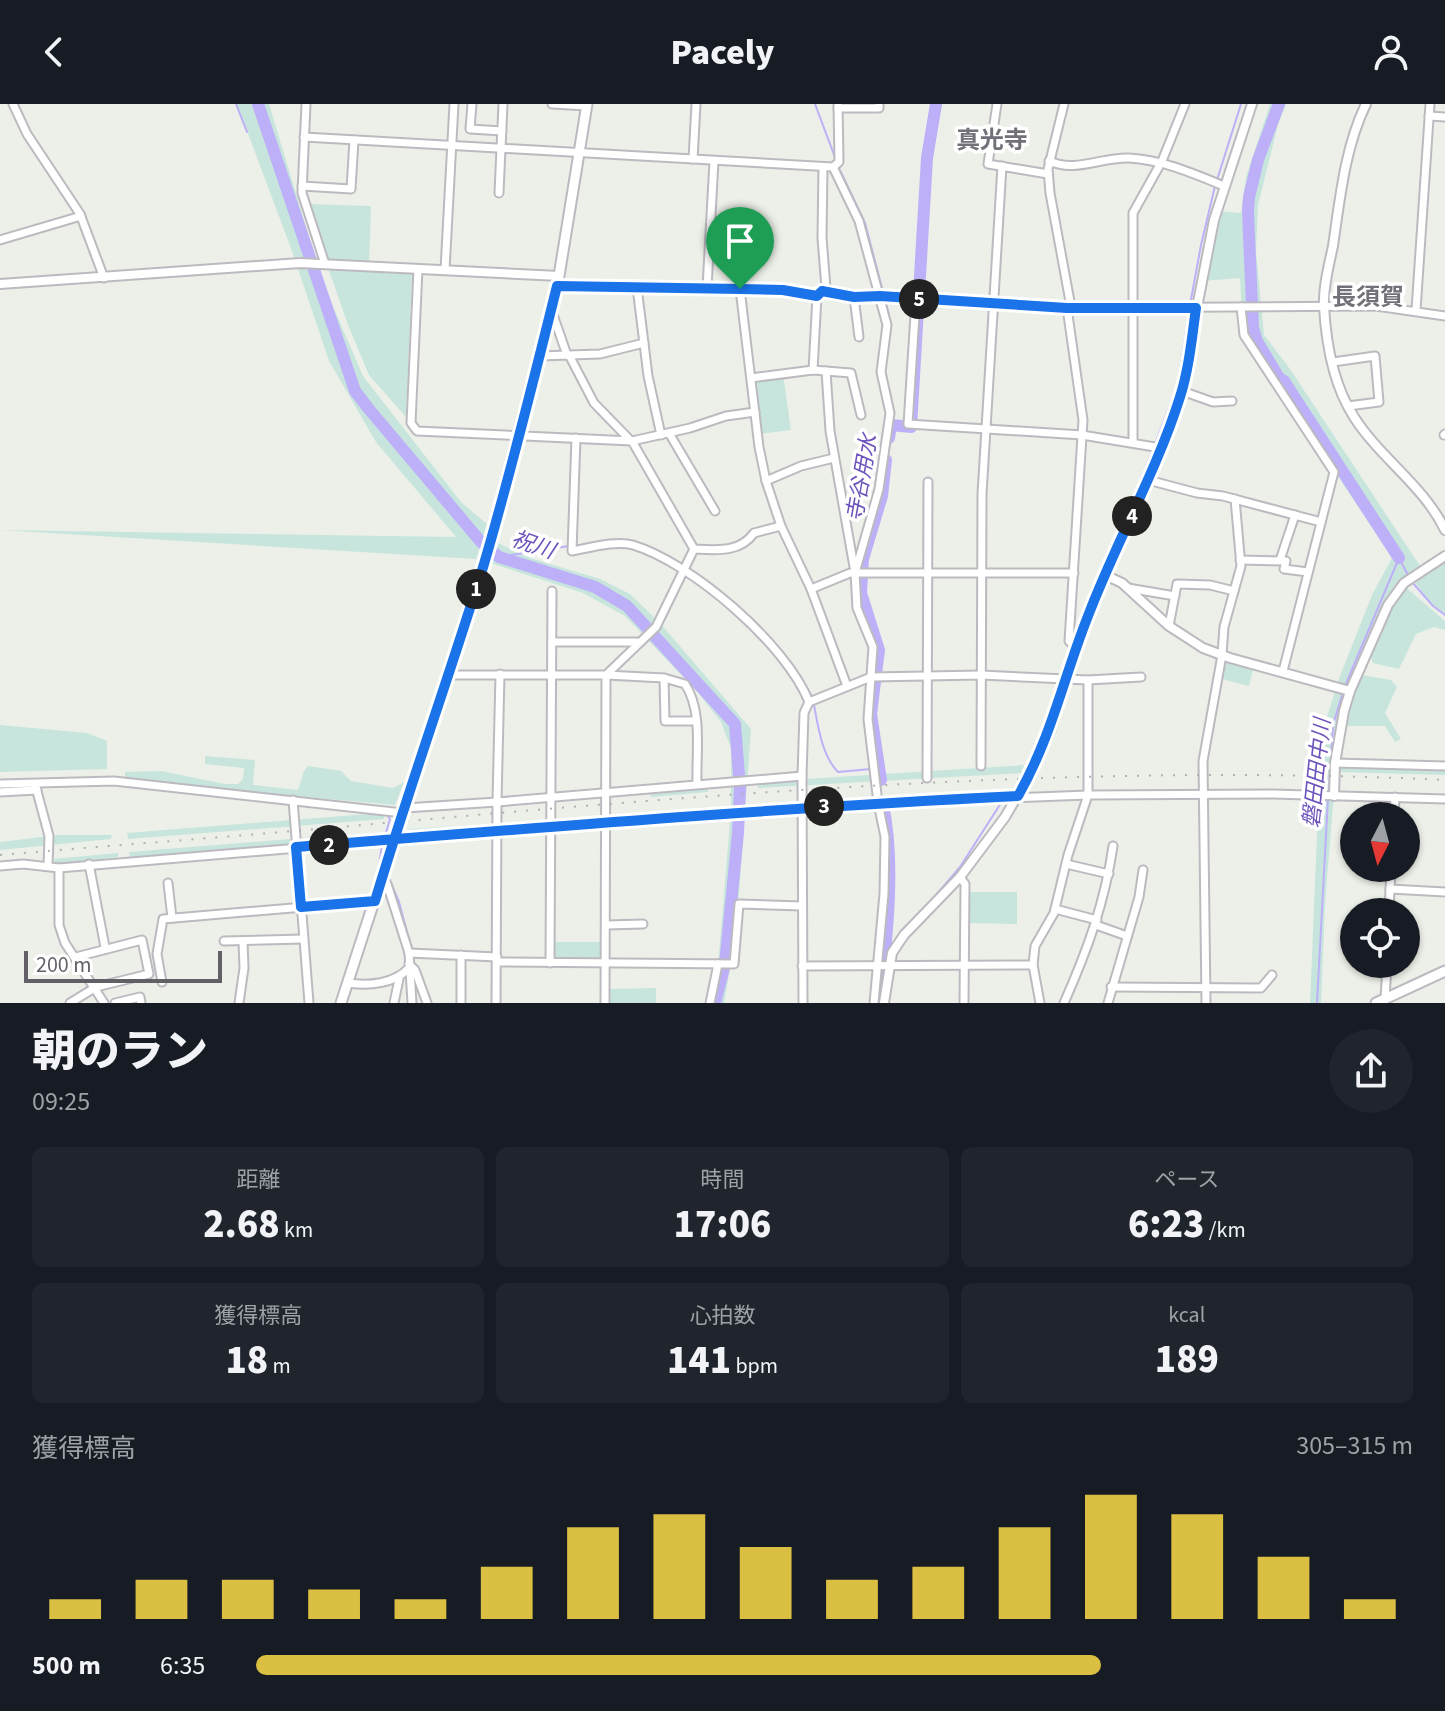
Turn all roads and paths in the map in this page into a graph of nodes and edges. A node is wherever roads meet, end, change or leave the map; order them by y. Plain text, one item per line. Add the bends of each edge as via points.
1 (13, 104) edge
2 (306, 104) edge
3 (454, 104) edge
4 (472, 104) edge
5 (503, 104) edge
6 (552, 104) edge
7 (696, 104) edge
8 (879, 104) edge
9 (997, 104) edge
10 (1064, 104) edge
11 (1185, 104) edge
12 (1252, 104) edge
13 (1366, 104) edge
14 (1430, 104) edge
15 (587, 105) edge
16 (838, 106) edge
17 (1429, 116) junction
18 (1445, 117) edge
19 (502, 131) junction
20 (304, 137) junction
21 (354, 140) junction
22 (452, 146) junction
23 (501, 148) junction
24 (580, 153) junction
25 (693, 159) junction
26 (714, 161) junction
27 (1049, 161) junction
28 (1162, 161) junction
29 (1002, 166) junction
30 (823, 167) junction
31 (833, 167) junction
32 (1048, 174) junction
33 (302, 186) junction
34 (1224, 186) junction
35 (499, 193) dead end
36 (81, 216) junction
37 (0, 240) edge
38 (324, 264) junction
39 (418, 269) junction
40 (445, 270) junction
41 (104, 278) junction
42 (558, 281) junction
43 (0, 284) edge
44 (637, 287) junction
45 (707, 288) junction
46 (740, 289) junction
47 (819, 293) junction
48 (880, 296) junction
49 (854, 297) junction
50 (916, 299) junction
51 (993, 303) junction
52 (1324, 305) junction
53 (1134, 307) junction
54 (1241, 307) junction
55 (1069, 308) junction
56 (1196, 308) junction
57 (551, 309) junction
58 (1416, 310) junction
59 (1445, 316) edge
60 (859, 337) dead end
61 (644, 343) junction
62 (568, 355) junction
63 (540, 356) junction
64 (1333, 362) junction
65 (813, 370) junction
66 (826, 371) junction
67 (751, 378) junction
68 (1182, 391) junction
69 (1232, 401) dead end
70 (1348, 406) junction
71 (755, 412) junction
72 (861, 415) dead end
73 (986, 429) junction
74 (665, 434) junction
75 (1082, 435) junction
76 (518, 436) junction
77 (576, 438) junction
78 (630, 440) junction
79 (1133, 443) junction
80 (1161, 448) junction
81 (834, 458) junction
82 (1148, 480) junction
83 (766, 481) junction
84 (928, 482) dead end
85 (1235, 499) junction
86 (715, 511) dead end
87 (1295, 515) junction
88 (1321, 522) junction
89 (781, 526) junction
90 (1445, 530) edge
91 (694, 549) junction
92 (1445, 556) edge
93 (1240, 560) junction
94 (1280, 560) junction
95 (684, 569) junction
96 (1308, 572) junction
97 (855, 573) junction
98 (928, 573) junction
99 (982, 573) junction
100 (1074, 573) junction
101 (1105, 575) junction
102 (1128, 588) junction
103 (811, 589) junction
104 (552, 591) dead end
105 (1234, 591) junction
106 (1175, 596) junction
107 (1169, 626) junction
108 (552, 642) junction
109 (637, 642) junction
110 (1076, 649) junction
111 (1222, 655) junction
112 (1283, 671) junction
113 (500, 674) junction
114 (449, 675) junction
115 (551, 675) junction
116 (606, 675) junction
117 (981, 675) junction
118 (871, 677) junction
119 (927, 677) junction
120 (1141, 677) dead end
121 (664, 678) junction
122 (1066, 679) junction
123 (1088, 680) junction
124 (847, 686) junction
125 (1350, 691) junction
126 (809, 702) junction
127 (696, 721) junction
128 (1335, 763) junction
129 (981, 766) dead end
130 (1445, 766) edge
131 (802, 776) junction
132 (927, 778) dead end
133 (697, 783) junction
134 (0, 784) edge
135 (36, 787) junction
136 (0, 792) edge
137 (607, 792) junction
138 (1088, 795) junction
139 (1203, 795) junction
140 (551, 796) junction
141 (1018, 796) junction
142 (1334, 796) junction
143 (1395, 797) junction
144 (1445, 799) edge
145 (293, 800) junction
146 (497, 802) junction
147 (1395, 802) edge
148 (878, 803) junction
149 (803, 808) junction
150 (404, 810) junction
151 (606, 823) junction
152 (550, 827) junction
153 (499, 831) junction
154 (395, 839) junction
155 (1113, 846) dead end
156 (296, 847) junction
157 (89, 864) junction
158 (1066, 864) junction
159 (0, 866) edge
160 (48, 866) junction
161 (59, 868) junction
162 (1143, 870) dead end
163 (1109, 874) junction
164 (382, 877) junction
165 (960, 877) junction
166 (1390, 882) edge
167 (168, 883) dead end
168 (1390, 889) junction
169 (1445, 892) edge
170 (1390, 898) edge
171 (375, 901) junction
172 (802, 906) junction
173 (301, 907) junction
174 (1055, 909) junction
175 (172, 918) junction
176 (1096, 923) junction
177 (643, 924) dead end
178 (606, 925) junction
179 (1127, 936) junction
180 (303, 939) junction
181 (224, 941) dead end
182 (243, 941) junction
183 (105, 947) junction
184 (409, 953) junction
185 (461, 955) junction
186 (76, 957) junction
187 (497, 960) junction
188 (550, 963) junction
189 (606, 963) junction
190 (718, 964) junction
191 (888, 965) junction
192 (964, 965) junction
193 (1033, 965) junction
194 (409, 966) junction
195 (802, 966) junction
196 (877, 967) junction
197 (1445, 971) edge
198 (1272, 975) dead end
199 (1385, 978) edge
200 (399, 979) junction
201 (162, 982) dead end
202 (348, 983) junction
203 (96, 987) junction
204 (1111, 987) junction
205 (1206, 988) junction
206 (1381, 1001) edge
207 (70, 1003) edge
208 (104, 1003) edge
209 (115, 1003) edge
210 (141, 1003) edge
211 (239, 1003) edge
212 (309, 1003) edge
213 (341, 1003) edge
214 (394, 1003) edge
215 (412, 1003) edge
216 (427, 1003) edge
217 (461, 1003) edge
218 (496, 1003) edge
219 (605, 1003) edge
220 (710, 1003) edge
221 (803, 1003) edge
222 (874, 1003) edge
223 (884, 1003) edge
224 (964, 1003) edge
225 (1040, 1003) edge
226 (1064, 1003) edge
227 (1108, 1003) edge
228 (1206, 1003) edge

1 - 36 street
2 - 20 street
3 - 22 street
4 - 19 street via 470,129
5 - 19 street
6 - 15 street
7 - 25 street
8 - 16 street
9 - 29 street via 988,164
10 - 27 street
11 - 28 street
12 - 34 street
13 - 52 street via 1352,137
14 - 17 street
15 - 24 main road
16 - 31 street via 839,162
17 - 18 street
17 - 58 street
19 - 23 street
20 - 21 street
20 - 33 street
21 - 22 street
21 - 33 street via 351,189
22 - 23 street
22 - 40 street
23 - 24 street
23 - 35 street
24 - 25 street
24 - 42 main road
25 - 26 street
26 - 30 street
26 - 45 street
27 - 28 street via 1069,166 1125,158
27 - 32 street
28 - 34 street
28 - 53 street via 1133,213
29 - 32 street
29 - 51 street
30 - 31 street
30 - 47 street via 826,288
31 - 48 street via 859,221
32 - 55 street
33 - 38 street
34 - 56 street
36 - 37 street
36 - 41 street
38 - 39 street
38 - 41 street
39 - 40 street
39 - 76 street via 411,423 417,431
40 - 42 street
41 - 43 street
42 - 44 street
42 - 57 main road
44 - 45 street
44 - 61 street
45 - 46 street
46 - 47 street
46 - 67 street
47 - 49 street
47 - 65 street
48 - 49 street
48 - 50 street
48 - 97 street via 887,325 881,372 890,413 879,489
49 - 60 street
50 - 51 street
50 - 73 street via 908,424
51 - 55 street
51 - 73 street
52 - 54 street
52 - 58 street
52 - 64 street
53 - 55 street
53 - 56 street
53 - 79 street
54 - 56 street
54 - 88 street via 1244,335 1334,472
55 - 75 street
56 - 68 street
57 - 62 street
57 - 63 main road
58 - 59 street
61 - 62 street via 600,354
61 - 74 street
62 - 63 street
62 - 78 street via 594,403
63 - 76 main road
64 - 70 street
64 - 70 street via 1375,356 1379,402
65 - 66 street
65 - 67 street
66 - 72 street via 851,373
66 - 81 street
67 - 71 street
68 - 69 street via 1213,402
68 - 80 street
70 - 90 street via 1366,434 1423,495
71 - 74 street
71 - 83 street
73 - 75 street
73 - 99 street
74 - 78 street
74 - 86 street
75 - 79 street
75 - 100 street
76 - 77 street
76 - 114 main road
77 - 78 street
77 - 95 street via 572,551 632,544
78 - 91 street
79 - 80 street
80 - 82 street
81 - 83 street
81 - 97 street
82 - 85 street
82 - 101 street
83 - 89 street
84 - 98 street
85 - 87 street
85 - 93 street
87 - 88 street
87 - 94 street
88 - 96 street
89 - 91 street via 754,533 727,550
89 - 103 street
91 - 95 street
92 - 125 street via 1396,592
93 - 94 street
93 - 105 street
94 - 96 street via 1286,561 1284,569
95 - 109 street via 656,627
95 - 126 street via 777,651
96 - 112 street
97 - 98 street
97 - 103 street
97 - 118 street via 857,608 873,647
98 - 99 street
98 - 119 street
99 - 100 street
99 - 117 street
100 - 110 street via 1069,641
101 - 102 street
101 - 110 street
102 - 106 street
102 - 107 street
103 - 124 street
104 - 108 street
105 - 106 street via 1177,584
105 - 111 street
106 - 107 street
107 - 111 street
108 - 109 street
108 - 115 street
109 - 116 street
110 - 122 street
111 - 112 street
111 - 139 street via 1203,761
112 - 125 street
113 - 114 street
113 - 115 street
113 - 146 street
114 - 150 main road
115 - 116 street
115 - 140 street
116 - 121 street
116 - 137 street
117 - 119 street
117 - 122 street
117 - 129 street
118 - 119 street
118 - 124 street
118 - 148 street via 868,719
119 - 132 street
120 - 123 street
121 - 127 street via 685,684 693,696
121 - 127 street via 665,721
122 - 123 street
122 - 141 street via 1046,741
123 - 138 street
124 - 126 street
125 - 128 street
126 - 131 street
127 - 133 street
128 - 130 street
128 - 142 street
131 - 133 street
131 - 149 street
133 - 137 street
134 - 135 street
135 - 136 street
135 - 145 street via 114,781
135 - 160 street via 49,836
137 - 140 street
137 - 151 street
138 - 139 street
138 - 141 street
138 - 158 street
139 - 142 street
139 - 205 street
140 - 146 street
140 - 152 street
141 - 148 street
141 - 165 street
142 - 143 street
143 - 144 street
143 - 147 street
145 - 150 street
145 - 156 street
146 - 150 street
146 - 153 street
148 - 149 street
148 - 196 street via 885,837
149 - 151 street
149 - 172 street
150 - 154 main road
151 - 152 street
151 - 178 street
152 - 153 street
152 - 188 street
153 - 154 street
153 - 187 street
154 - 156 street
154 - 164 main road
155 - 163 street
156 - 157 street
156 - 173 street
157 - 161 street
157 - 183 street
158 - 163 street
158 - 174 street
159 - 160 street
160 - 161 street
161 - 186 street via 59,925
162 - 179 street
163 - 176 street
164 - 171 main road
164 - 184 street
165 - 191 street via 904,935
165 - 192 street via 965,884
166 - 168 street
167 - 175 street
168 - 169 street
168 - 170 street
171 - 173 street
171 - 202 main road
172 - 190 street via 739,904 734,964
172 - 195 street
173 - 175 street
173 - 180 street
174 - 176 street
174 - 193 street via 1035,946
175 - 201 street via 160,920 157,961
176 - 179 street
176 - 226 street
177 - 178 street
178 - 189 street
179 - 204 street
180 - 182 street
180 - 212 street
181 - 182 street
182 - 211 street
183 - 186 street
183 - 203 street via 142,940 149,974
184 - 185 street
184 - 194 street
185 - 187 street
185 - 217 street
186 - 203 street
187 - 188 street
187 - 218 street
188 - 189 street
189 - 190 street
189 - 219 street
190 - 220 street
191 - 192 street
191 - 196 street
191 - 223 street
192 - 193 street
192 - 224 street
193 - 225 street
194 - 200 street
194 - 215 street
194 - 216 street
195 - 196 street
195 - 221 street
196 - 222 street
197 - 206 main road
198 - 205 street via 1261,988
199 - 206 street
200 - 202 street
200 - 214 street
202 - 213 main road
203 - 207 street
203 - 208 street
204 - 205 street
204 - 227 street
205 - 228 street
209 - 210 street via 140,997

